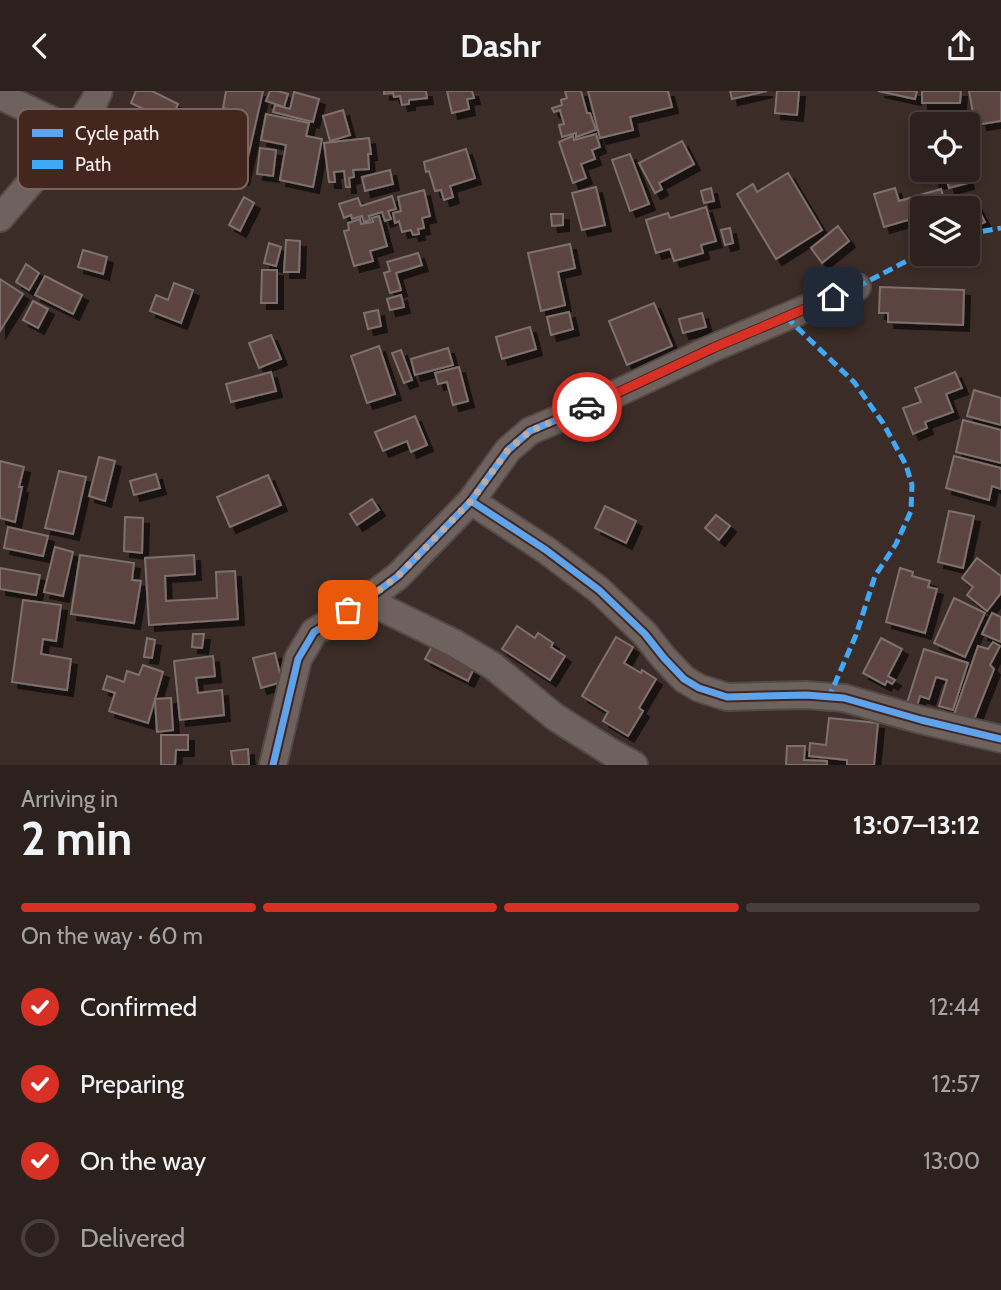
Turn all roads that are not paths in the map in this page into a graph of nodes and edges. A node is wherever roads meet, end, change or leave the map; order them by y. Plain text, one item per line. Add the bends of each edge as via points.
1 (99, 91) edge
2 (0, 96) edge
3 (28, 109) edge
4 (89, 109) edge
5 (25, 189) edge
6 (0, 218) edge
7 (857, 287) dead end
8 (471, 501) junction
9 (366, 600) junction
10 (1001, 739) edge
11 (273, 765) edge
12 (634, 765) edge

1 - 4 street
2 - 3 street
5 - 6 street
7 - 8 street via 530,431 508,450
8 - 9 street via 398,576
8 - 10 street via 599,590 684,679 699,688 727,697 844,698
9 - 11 street via 314,632 298,659
9 - 12 street via 493,666 555,717

